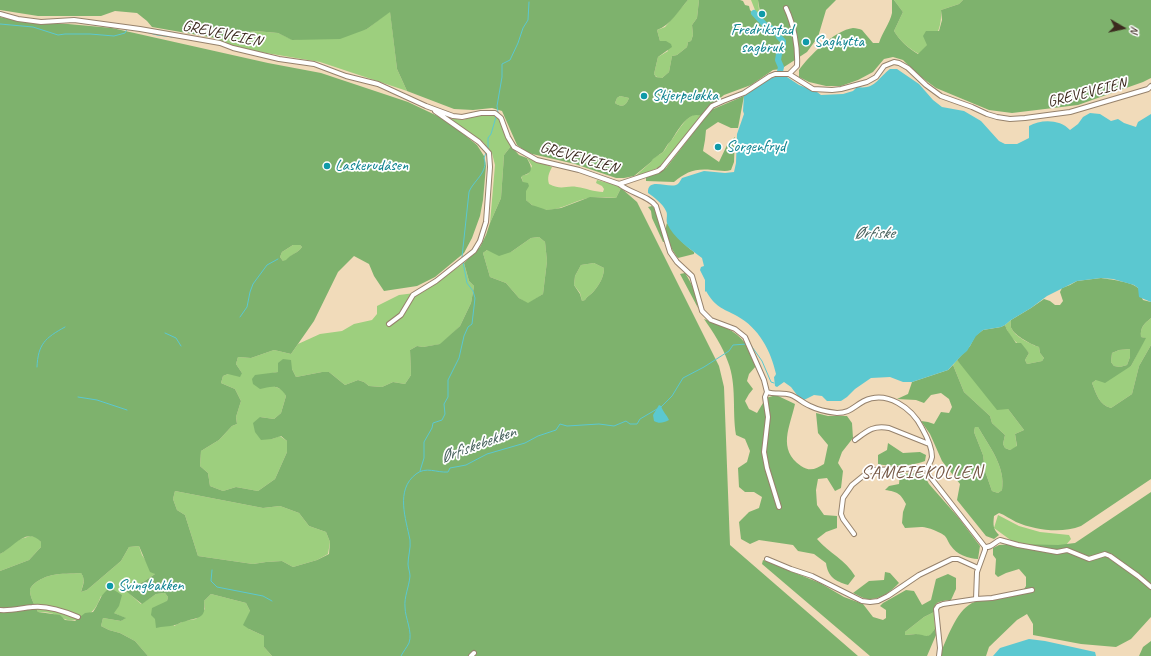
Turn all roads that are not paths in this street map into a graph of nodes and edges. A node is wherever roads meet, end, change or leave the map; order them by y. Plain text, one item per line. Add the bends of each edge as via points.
1 (786, 8) dead end
2 (0, 14) edge
3 (789, 74) junction
4 (1151, 86) edge
5 (431, 108) junction
6 (619, 184) junction
7 (389, 324) dead end
8 (767, 390) junction
9 (855, 440) dead end
10 (929, 444) junction
11 (927, 468) junction
12 (779, 507) dead end
13 (854, 534) dead end
14 (984, 547) junction
15 (767, 559) dead end
16 (978, 568) junction
17 (1151, 587) edge
18 (1032, 590) dead end
19 (976, 599) junction
20 (0, 610) edge
21 (78, 617) dead end
22 (939, 656) edge

1 - 3 street via 798,57 797,66
2 - 5 street, GREVEVEIEN via 41,22 74,20 220,43 279,59 314,64 378,84
3 - 4 street, GREVEVEIEN via 813,89 832,90 867,82 876,77 884,66 894,62 900,63 941,96 997,117 1010,119 1070,112
3 - 6 street, GREVEVEIEN via 770,76 744,93 712,106 662,168
5 - 6 street, GREVEVEIEN via 460,117 495,113 501,118 508,138 517,150 537,160 579,170
5 - 7 street, GREVEVEIEN via 479,142 490,156 486,222 474,251 436,281 413,295 401,315
6 - 8 street via 626,190 652,201 656,206 670,252 692,276 700,307 711,320 730,326 745,337
8 - 10 street via 790,394 810,406 838,413 848,412 873,398 892,400 915,416
8 - 12 street via 765,397 768,417 764,452
9 - 10 street via 870,429 882,426
10 - 11 street via 932,457
11 - 13 street via 874,470 852,485 843,498 841,514
11 - 14 street via 929,476
14 - 16 street via 985,552
14 - 17 street via 992,546 1000,540 1057,552 1067,550 1089,559 1105,554
15 - 16 street via 812,576 862,601 870,602 888,596 919,575 952,559 958,558
16 - 19 street
18 - 19 street
19 - 22 street via 938,606 936,609
20 - 21 street via 45,607

